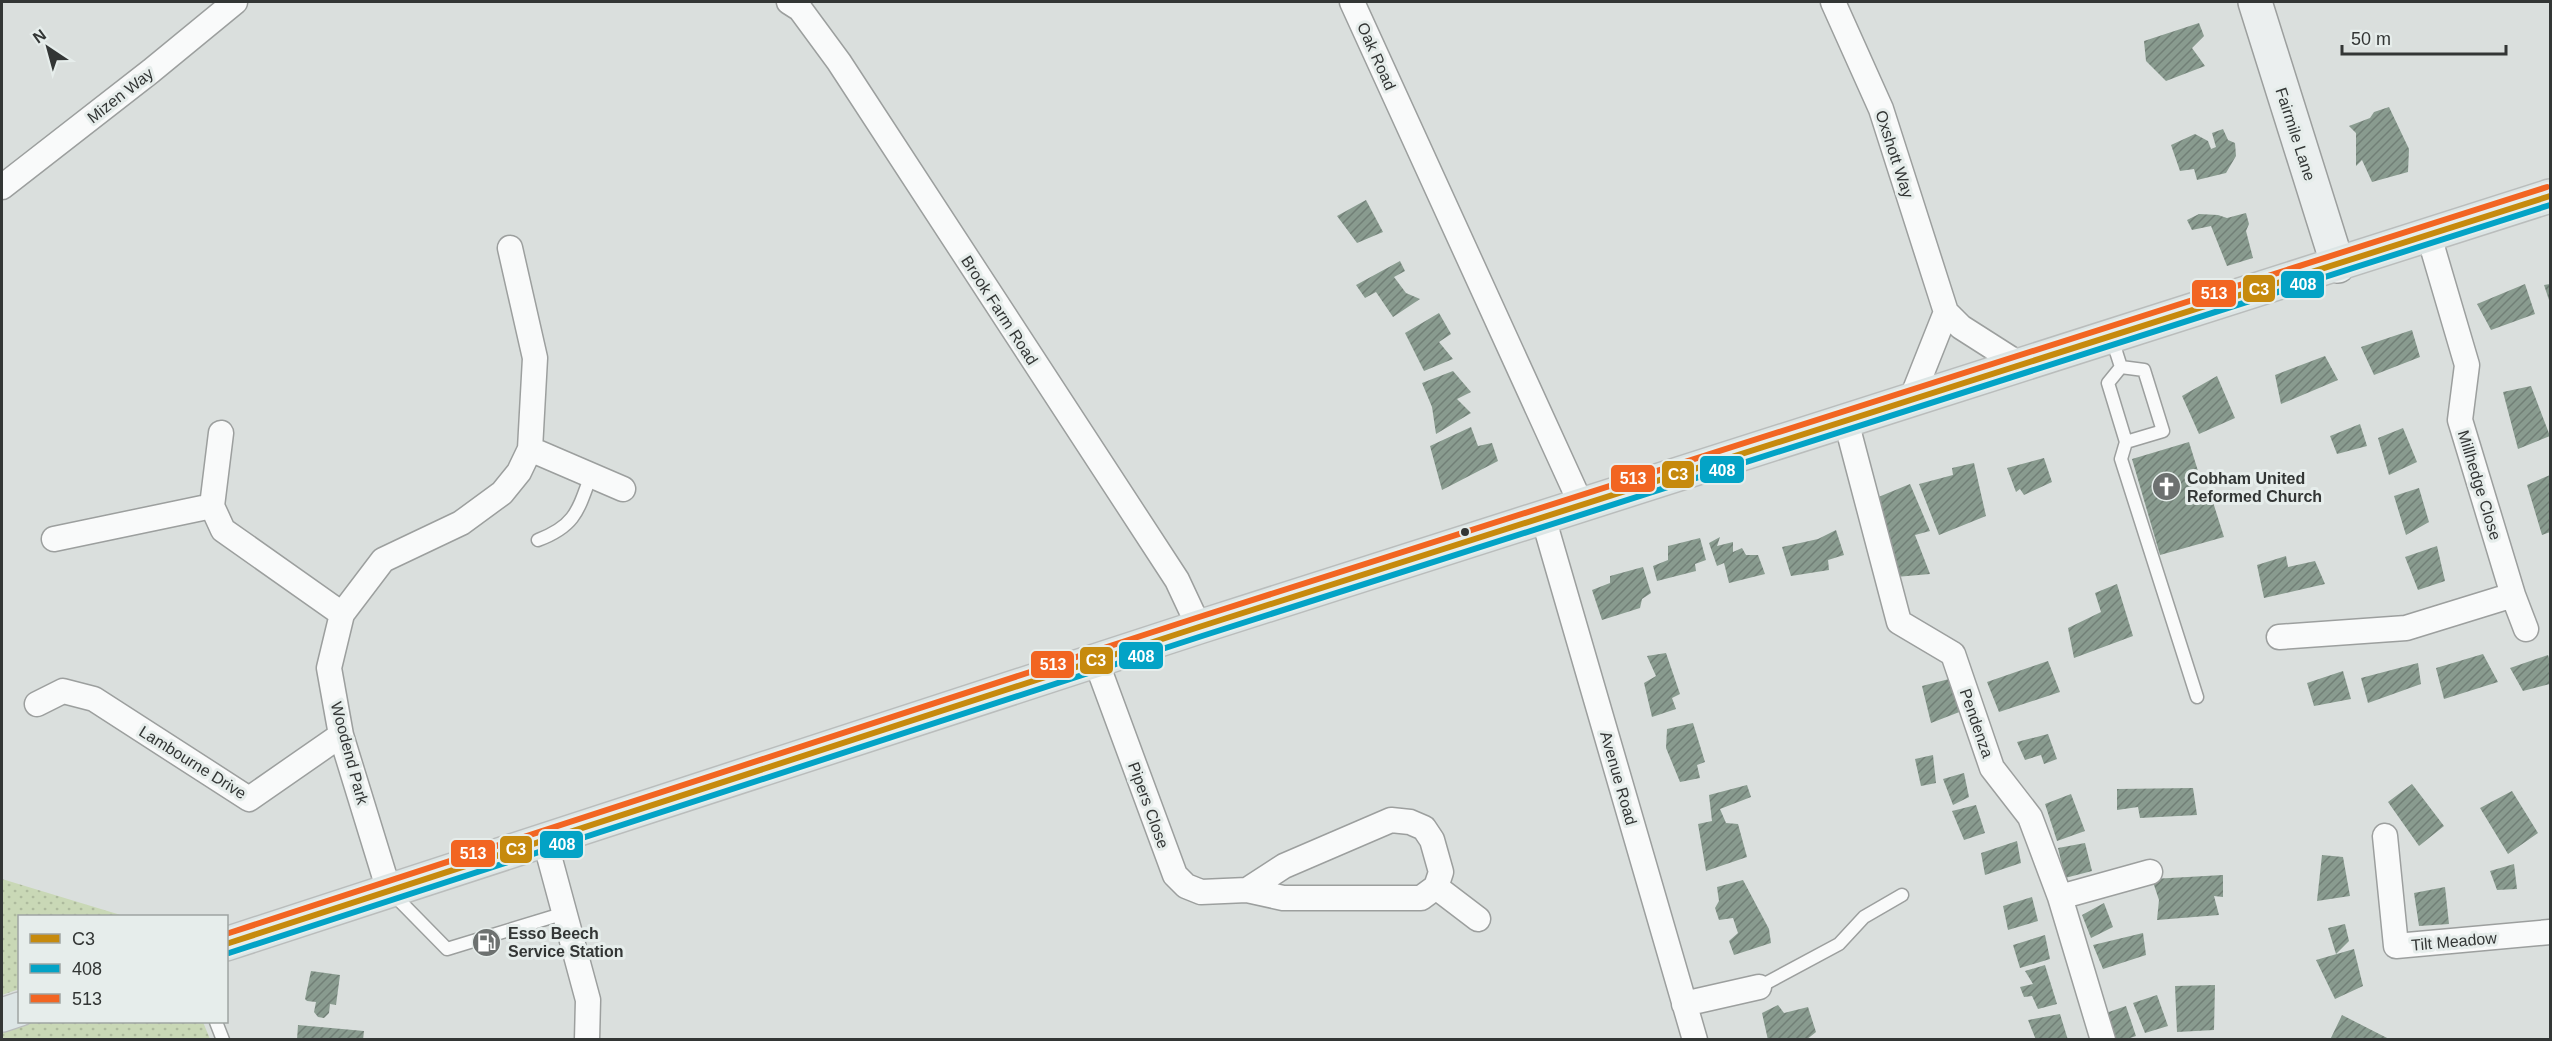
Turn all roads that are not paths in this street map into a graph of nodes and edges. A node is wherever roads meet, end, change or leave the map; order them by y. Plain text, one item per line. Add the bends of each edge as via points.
1 (235, 2) edge
2 (1352, 2) edge
3 (1833, 2) edge
4 (2255, 2) edge
5 (798, 4) edge
6 (2, 187) edge
7 (2550, 196) edge
8 (2429, 236) junction
9 (510, 248) dead end
10 (2338, 266) junction
11 (1946, 312) junction
12 (2111, 336) junction
13 (2019, 364) junction
14 (2121, 367) junction
15 (1911, 400) junction
16 (1846, 421) junction
17 (221, 433) dead end
18 (2126, 442) junction
19 (530, 449) junction
20 (591, 475) junction
21 (623, 489) dead end
22 (1581, 504) junction
23 (212, 506) junction
24 (1543, 517) junction
25 (54, 539) dead end
26 (538, 540) dead end
27 (2513, 595) junction
28 (342, 614) junction
29 (1199, 627) junction
30 (2526, 629) dead end
31 (2279, 637) dead end
32 (1096, 661) junction
33 (2198, 697) dead end
34 (37, 704) dead end
35 (341, 735) junction
36 (2385, 836) dead end
37 (545, 841) junction
38 (2150, 872) dead end
39 (1436, 887) junction
40 (1247, 890) junction
41 (389, 891) junction
42 (1902, 895) dead end
43 (2060, 897) junction
44 (565, 913) junction
45 (1478, 919) dead end
46 (2550, 932) edge
47 (228, 943) edge
48 (1759, 987) joint
49 (1684, 1004) junction
50 (18, 1010) edge
51 (2, 1015) edge
52 (216, 1023) edge
53 (223, 1040) edge
54 (586, 1040) edge
55 (1695, 1040) edge
56 (2103, 1040) edge

1 - 6 street, Mizen Way
2 - 22 street, Oak Road
3 - 11 street, Oxshott Way via 1881,108
4 - 10 street, Fairmile Lane
5 - 29 street, Brook Farm Road via 1170,570
7 - 8 main road
8 - 10 main road
8 - 27 street, Millhedge Close via 2467,365 2460,420
9 - 19 street, Woodend Park via 535,358
10 - 12 main road
11 - 13 street via 1961,327
11 - 15 street
12 - 13 main road
12 - 14 lane
13 - 15 main road
14 - 18 lane via 2108,383
14 - 18 lane via 2144,370 2163,431
15 - 16 main road
16 - 22 main road
16 - 43 street, Pendenza via 1899,622 1953,654 1992,768 2030,816
17 - 23 street
18 - 33 lane via 2121,459
19 - 20 street
19 - 28 street, Woodend Park via 519,472 502,493 461,523 383,560
20 - 21 street
20 - 26 lane via 578,508 564,528
22 - 24 main road
23 - 25 street
23 - 28 street via 223,530
24 - 29 main road
24 - 49 street, Avenue Road
27 - 30 street, Millhedge Close
27 - 31 street via 2406,628
28 - 35 street, Woodend Park via 329,668
29 - 32 main road
32 - 37 main road
32 - 40 street, Pipers Close via 1175,875 1186,886 1201,892
34 - 35 street, Lambourne Drive via 63,691 94,699 249,800
35 - 41 street, Woodend Park
36 - 46 street, Tilt Meadow via 2396,946
37 - 41 main road
37 - 44 street
38 - 43 street
39 - 40 street, Pipers Close via 1421,898 1283,898
39 - 40 street via 1441,872 1424,828 1390,820 1284,866
39 - 45 street
41 - 44 lane via 447,949
41 - 47 main road
42 - 48 lane via 1864,916 1839,944
43 - 56 street, Pendenza
44 - 54 street via 588,1000
48 - 49 street
49 - 55 street, Avenue Road
50 - 51 main road
52 - 53 lane

